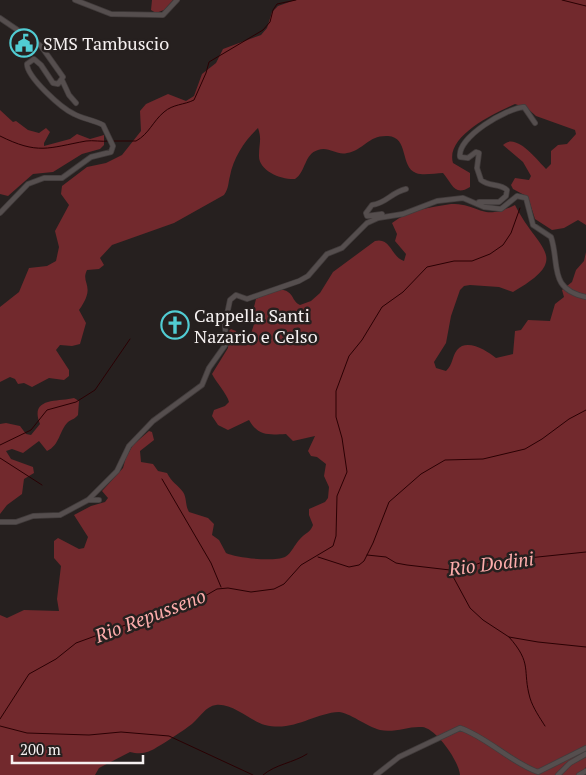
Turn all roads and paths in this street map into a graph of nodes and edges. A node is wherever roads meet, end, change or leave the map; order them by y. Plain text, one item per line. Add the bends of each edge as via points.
1 (74, 0) edge
2 (177, 0) edge
3 (0, 18) edge
4 (62, 80) junction
5 (76, 103) dead end
6 (535, 123) dead end
7 (406, 189) dead end
8 (475, 202) junction
9 (0, 213) edge
10 (393, 215) junction
11 (586, 297) edge
12 (88, 500) junction
13 (99, 500) dead end
14 (0, 522) edge
15 (586, 748) edge
16 (586, 754) edge
17 (586, 771) edge
18 (376, 775) edge
19 (558, 775) edge
20 (579, 775) edge

1 - 2 street via 110,14 130,12 148,16 163,15
3 - 4 street via 42,46 60,71
4 - 5 street
4 - 9 street via 58,84 52,83 37,60 27,64 30,73 52,98 74,114 103,125 113,146 111,152 91,157 62,178 44,178 28,184
6 - 8 street via 521,107 473,133 460,158 479,153 477,164 481,180 507,190 500,202
7 - 10 street via 389,196 381,204 372,205 366,213 367,216
8 - 10 street via 463,198 437,201
8 - 11 street via 501,209 517,196 526,198 533,224 551,237 560,283 571,292
10 - 12 street via 367,223 342,248 327,254 299,282 247,298 236,295 230,300 225,324 226,344 202,384 153,421 129,446 117,471
12 - 13 street
12 - 14 street via 60,516 33,516 16,522
15 - 18 street via 538,772 460,728 399,757
16 - 19 street
17 - 20 street

